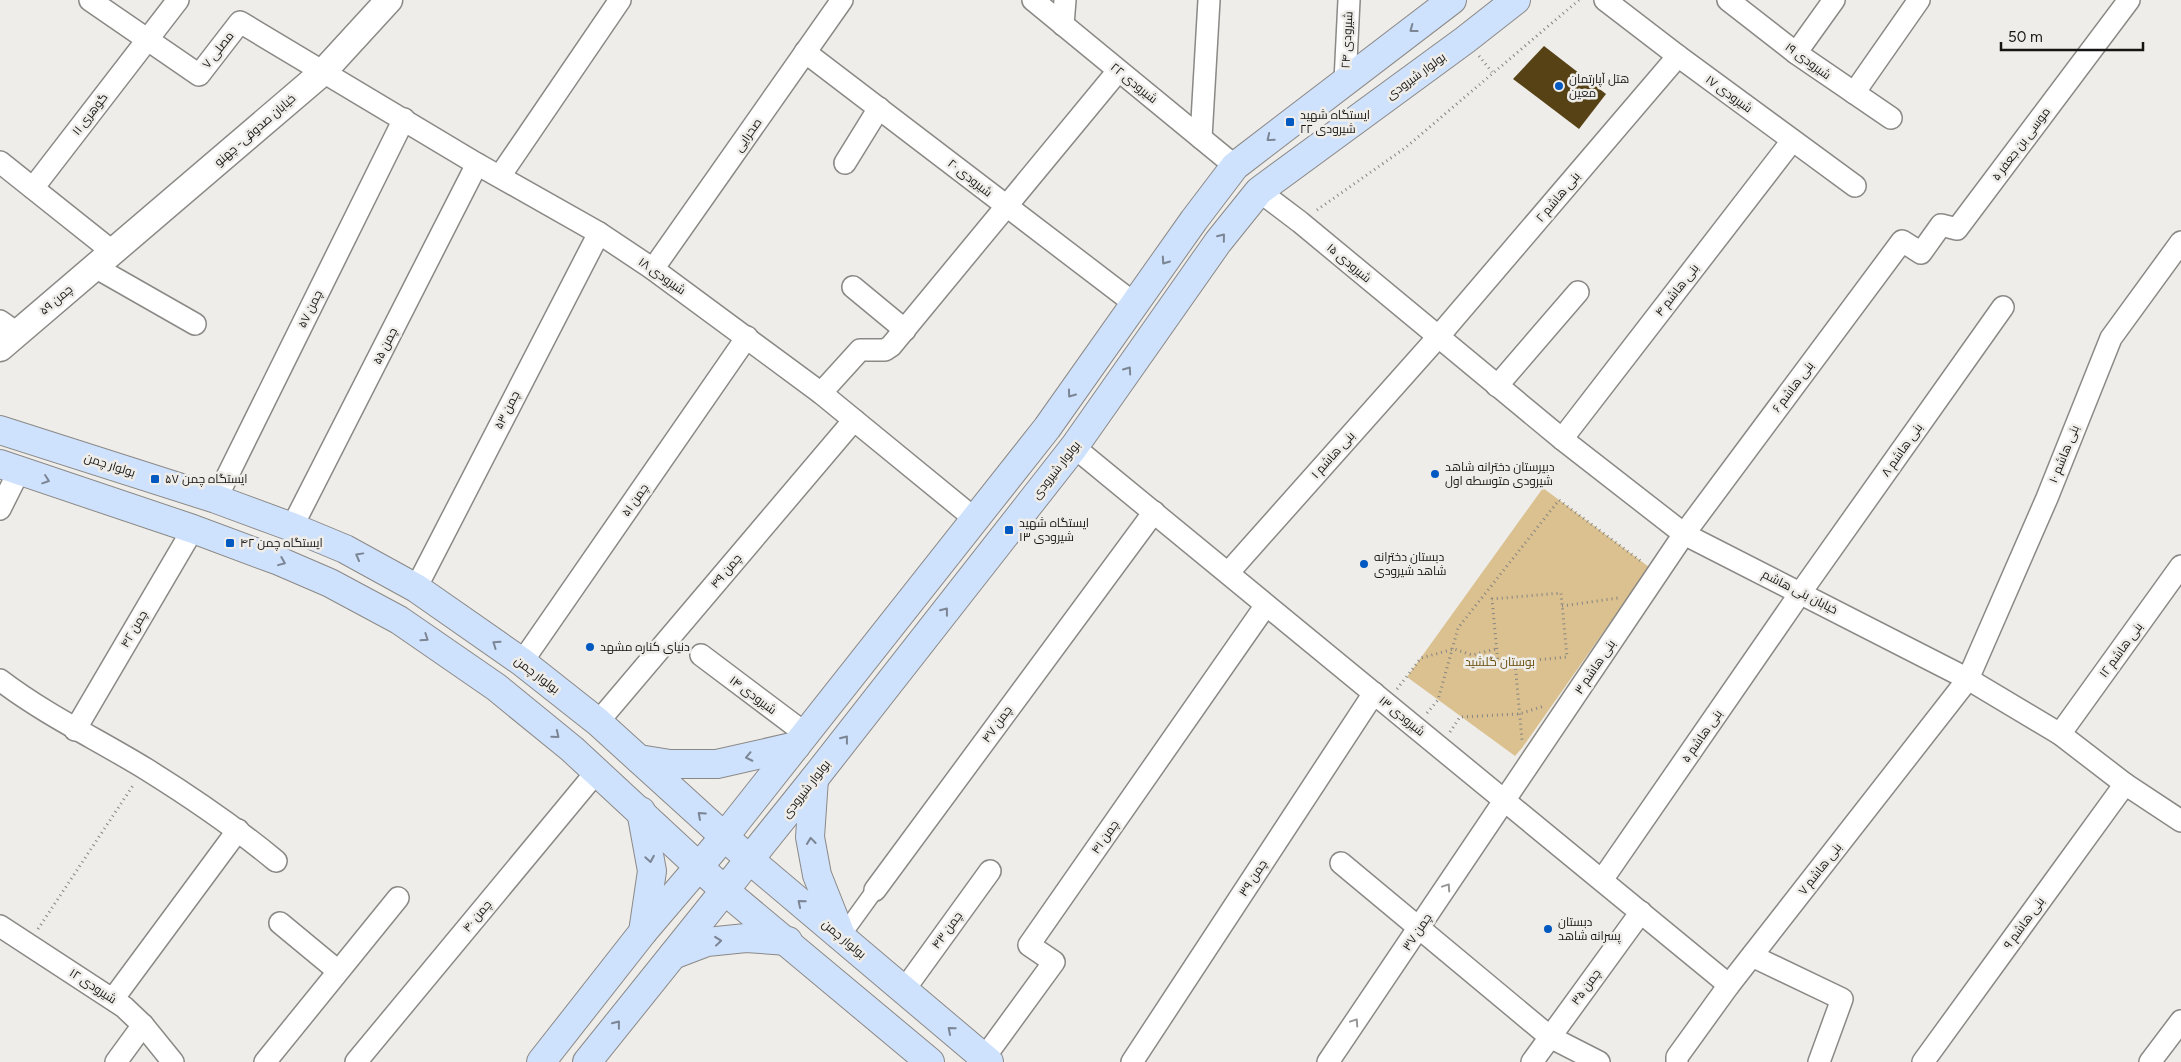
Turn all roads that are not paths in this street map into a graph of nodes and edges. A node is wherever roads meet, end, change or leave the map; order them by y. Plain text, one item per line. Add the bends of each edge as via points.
1 (90, 0) edge
2 (178, 0) edge
3 (389, 0) edge
4 (620, 0) edge
5 (842, 0) edge
6 (1033, 0) edge
7 (1065, 0) edge
8 (1209, 0) edge
9 (1349, 0) edge
10 (1452, 0) edge
11 (1516, 0) edge
12 (1605, 0) edge
13 (1728, 0) edge
14 (1834, 0) edge
15 (1919, 0) edge
16 (2129, 0) edge
17 (1064, 26) junction
18 (147, 40) junction
19 (806, 52) junction
20 (1796, 53) junction
21 (1678, 56) junction
22 (1118, 71) junction
23 (323, 72) junction
24 (1345, 81) junction
25 (1854, 93) junction
26 (878, 108) junction
27 (1891, 118) dead end
28 (404, 119) junction
29 (1201, 138) junction
30 (1792, 141) junction
31 (0, 162) edge
32 (845, 162) dead end
33 (477, 164) junction
34 (1235, 166) junction
35 (500, 176) junction
36 (1855, 186) dead end
37 (33, 188) junction
38 (1259, 191) junction
39 (1008, 207) junction
40 (599, 233) junction
41 (1902, 241) joint
42 (2181, 242) edge
43 (104, 260) junction
44 (653, 269) junction
45 (852, 287) dead end
46 (1578, 292) dead end
47 (1136, 304) junction
48 (2003, 308) dead end
49 (196, 324) dead end
50 (905, 330) junction
51 (6, 334) edge
52 (747, 337) junction
53 (1438, 338) junction
54 (1497, 386) junction
55 (821, 393) junction
56 (854, 420) junction
57 (0, 430) edge
58 (1562, 439) junction
59 (1074, 447) junction
60 (9, 467) edge
61 (216, 499) junction
62 (0, 509) edge
63 (1154, 512) junction
64 (975, 519) junction
65 (292, 527) junction
66 (192, 529) junction
67 (1684, 534) junction
68 (2181, 566) edge
69 (1228, 573) junction
70 (416, 588) junction
71 (1801, 592) junction
72 (1266, 605) junction
73 (701, 655) dead end
74 (522, 662) junction
75 (1968, 679) junction
76 (0, 680) edge
77 (1380, 698) junction
78 (598, 722) junction
79 (75, 730) junction
80 (2060, 734) junction
81 (801, 740) junction
82 (639, 759) junction
83 (598, 770) junction
84 (814, 779) junction
85 (2125, 784) junction
86 (1505, 801) junction
87 (641, 811) junction
88 (2181, 821) edge
89 (238, 830) junction
90 (724, 837) junction
91 (750, 860) junction
92 (276, 861) dead end
93 (1341, 863) dead end
94 (699, 867) junction
95 (990, 871) dead end
96 (1602, 880) junction
97 (724, 890) junction
98 (875, 890) joint
99 (398, 898) dead end
100 (1641, 912) junction
101 (280, 923) dead end
102 (0, 926) edge
103 (1420, 928) junction
104 (643, 932) junction
105 (841, 937) junction
106 (788, 942) junction
107 (672, 955) junction
108 (1752, 956) junction
109 (338, 971) junction
110 (1730, 985) junction
111 (904, 990) junction
112 (113, 999) junction
113 (2181, 1021) edge
114 (143, 1025) junction
115 (1550, 1036) junction
116 (986, 1060) edge
117 (116, 1062) edge
118 (173, 1062) edge
119 (265, 1062) edge
120 (356, 1062) edge
121 (541, 1062) edge
122 (587, 1062) edge
123 (930, 1062) edge
124 (1132, 1062) edge
125 (1328, 1062) edge
126 (1532, 1062) edge
127 (1599, 1062) edge
128 (1676, 1062) edge
129 (1819, 1062) edge
130 (1923, 1062) edge
131 (2150, 1062) edge

1 - 18 street, مصلی ۷
2 - 18 street, گوهری ۱۱
3 - 23 street, خیابان صدوقی- چهنو
4 - 35 street
5 - 19 street, صحرایی
6 - 17 street, شیرودی ۲۲
7 - 17 street
8 - 29 street
9 - 24 street, شیرودی ۲۴
10 -> 24 main road
11 - 38 main road, بولوار شیرودی
12 - 21 street, شیرودی ۱۷
13 - 20 street, شیرودی ۱۹
14 - 20 street
15 - 25 street
16 - 41 street, موسی بن جعفر ۵ via 1957,229 1941,225 1921,253
17 - 22 street, شیرودی ۲۲
18 - 23 street, مصلی ۷ via 199,75 240,22
18 - 37 street, گوهری ۱۱
19 - 26 street, شیرودی ۲۰
19 - 44 street, صحرایی
20 - 25 street, شیرودی ۱۹
21 - 30 street, شیرودی ۱۷
21 - 53 street, بنی هاشم ۲
22 - 29 street, شیرودی ۲۲
22 - 39 street
23 - 28 street, شیرودی ۱۸
23 - 43 street, خیابان صدوقی- چهنو
24 -> 34 main road
25 - 27 street, شیرودی ۱۹
26 - 32 street
26 - 39 street, شیرودی ۲۰
28 - 33 street, شیرودی ۱۸
28 - 61 street, چمن ۵۷
29 - 34 street, شیرودی ۲۲
30 - 36 street, شیرودی ۱۷
30 - 58 street, بنی هاشم ۴
31 - 37 street
33 - 35 street, شیرودی ۱۸
33 - 65 street, چمن ۵۵
34 -> 47 main road
35 - 40 street, شیرودی ۱۸
37 - 43 street
38 - 53 street, شیرودی ۱۵
59 -> 38 main road, بولوار شیرودی via 1218,242
39 - 47 street, شیرودی ۲۰
39 - 50 street
40 - 44 street, شیرودی ۱۸
40 - 70 street, چمن ۵۳
41 - 67 street, بنی هاشم ۶
42 - 75 street, بنی هاشم ۱۰ via 2111,338 2047,498
43 - 49 street
43 - 51 street, چمن ۵۹
44 - 52 street, شیرودی ۱۸
45 - 50 street
46 - 54 street
47 -> 64 main road via 1047,428
48 - 71 street, بنی هاشم ۸
50 - 55 street via 889,349 860,350
52 - 55 street, شیرودی ۱۸
52 - 74 street, چمن ۵۱
53 - 54 street, خیابان بنی هاشم
53 - 69 street, بنی هاشم ۱
54 - 58 street, خیابان بنی هاشم
55 - 56 street, شیرودی ۱۸
56 - 64 street, شیرودی ۱۸
56 - 78 street, چمن ۴۹
57 - 61 main road, بولوار چمن
58 - 67 street, خیابان بنی هاشم
59 - 63 street, شیرودی ۱۳
84 -> 59 main road, بولوار شیرودی
60 - 62 street
60 -> 66 main road
61 - 65 main road, بولوار چمن
63 - 69 street, شیرودی ۱۳
63 - 98 street, چمن ۴۷
64 - 81 main road
70 -> 65 main road, بولوار چمن via 345,548
66 - 79 street, چمن ۴۲
66 -> 83 main road via 279,560 399,620 496,687
67 - 71 street, خیابان بنی هاشم
67 - 86 street, بنی هاشم ۳
68 - 80 street, بنی هاشم ۱۲
69 - 72 street, شیرودی ۱۳
74 -> 70 main road, بولوار چمن
71 - 75 street, خیابان بنی هاشم
71 - 96 street, بنی هاشم ۵
72 - 77 street, شیرودی ۱۳
72 - 116 street, چمن ۴۱ via 1029,945 1054,962
73 - 81 street, شیرودی ۱۴
74 - 78 main road, بولوار چمن
75 - 80 street, خیابان بنی هاشم
75 - 108 street, بنی هاشم ۷
76 - 79 street
77 - 86 street, شیرودی ۱۳
77 - 124 street, چمن ۳۹
78 - 82 main road, بولوار چمن
79 - 89 street via 145,768
80 - 85 street, خیابان بنی هاشم
81 -> 82 main road via 717,764 670,764
81 - 90 main road
90 -> 82 main road, بولوار چمن
83 - 87 main road
83 - 120 street, چمن ۴۰
84 - 91 main road, بولوار شیرودی
105 -> 84 main road via 817,875 810,838
85 - 88 street, خیابان بنی هاشم
85 - 130 street, بنی هاشم ۹
86 - 96 street, شیرودی ۱۳
103 -> 86 street, چمن ۳۷
87 - 94 main road
87 -> 104 main road via 652,871
89 - 92 street
89 - 112 street
90 - 91 main road, بولوار چمن
90 - 94 main road
91 - 97 main road, بولوار شیرودی
105 -> 91 main road, بولوار چمن
93 - 103 street
94 - 97 main road
94 - 104 main road
95 - 111 street, چمن ۴۳
96 - 100 street, شیرودی ۱۳
97 - 106 main road
97 - 107 main road, بولوار شیرودی
98 - 105 street, چمن ۴۷
99 - 109 street
100 - 110 street, شیرودی ۱۳
100 - 115 street, چمن ۳۵
101 - 109 street
102 - 112 street, شیرودی ۱۲
103 - 115 street
125 -> 103 street, چمن ۳۷
104 - 121 main road
105 - 111 main road, بولوار چمن
107 -> 106 main road via 707,942 746,938
106 - 123 main road
122 -> 107 main road, بولوار شیرودی
108 - 110 street, بنی هاشم ۷
108 - 129 street via 1842,999
109 - 119 street
110 - 128 street, بنی هاشم ۷
116 -> 111 main road, بولوار چمن
112 - 114 street, شیرودی ۱۲
113 - 131 street
114 - 117 street
114 - 118 street, شیرودی ۱۲
115 - 126 street, چمن ۳۵
115 - 127 street

